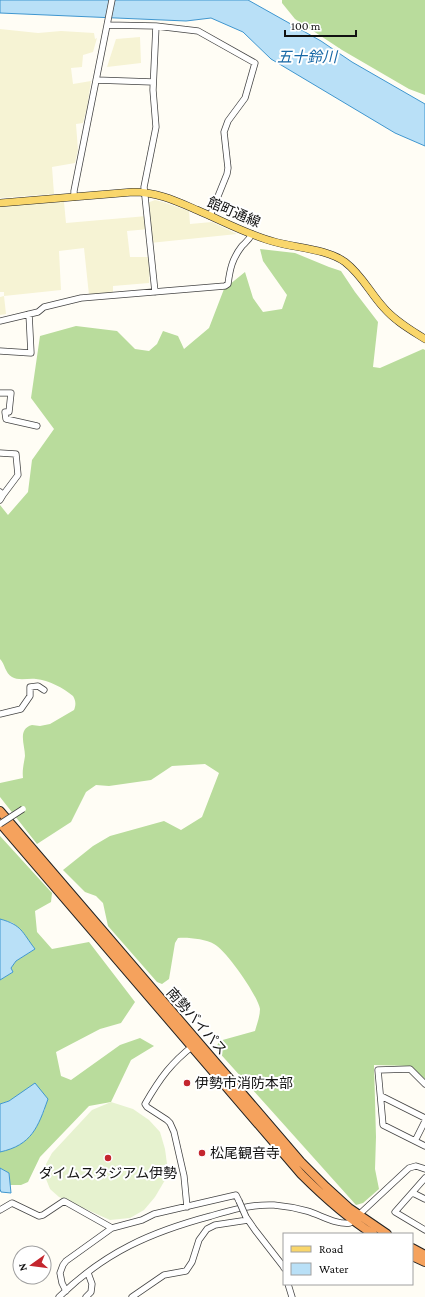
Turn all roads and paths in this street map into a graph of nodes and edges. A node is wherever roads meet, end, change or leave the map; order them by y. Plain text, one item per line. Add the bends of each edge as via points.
1 (112, 0) edge
2 (107, 22) junction
3 (156, 26) junction
4 (96, 80) junction
5 (154, 82) junction
6 (144, 192) junction
7 (74, 197) junction
8 (0, 203) edge
9 (210, 216) junction
10 (252, 234) junction
11 (155, 292) junction
12 (29, 314) junction
13 (0, 321) edge
14 (425, 339) edge
15 (0, 351) edge
16 (0, 393) edge
17 (37, 426) dead end
18 (0, 453) edge
19 (1, 496) edge
20 (44, 690) dead end
21 (0, 714) edge
22 (23, 809) dead end
23 (0, 811) edge
24 (0, 824) edge
25 (195, 1044) junction
26 (425, 1084) edge
27 (380, 1096) junction
28 (425, 1119) edge
29 (415, 1141) junction
30 (425, 1146) edge
31 (425, 1169) edge
32 (425, 1178) edge
33 (413, 1192) junction
34 (425, 1199) edge
35 (187, 1207) junction
36 (0, 1210) edge
37 (247, 1218) junction
38 (355, 1218) junction
39 (112, 1228) junction
40 (425, 1230) edge
41 (372, 1233) edge
42 (385, 1233) edge
43 (413, 1249) edge
44 (425, 1255) edge
45 (413, 1256) edge
46 (425, 1262) edge
47 (283, 1267) edge
48 (88, 1273) junction
49 (288, 1285) edge
50 (66, 1291) junction
51 (60, 1297) edge
52 (86, 1297) edge
53 (132, 1297) edge
54 (292, 1297) edge

1 - 2 street
2 - 3 street
2 - 4 street
3 - 5 street
3 - 9 street via 198,31 255,63 246,98 228,121 224,132 227,174
4 - 5 street
4 - 7 street
5 - 6 street via 156,127
6 - 7 main road, 館町通線
6 - 9 main road, 館町通線 via 172,199
6 - 11 street
7 - 8 main road, 館町通線
9 - 10 main road, 館町通線
10 - 11 street via 231,264 228,284
10 - 14 main road, 館町通線 via 343,261 360,276 384,310
11 - 12 street via 81,298 44,307
12 - 13 street
12 - 15 street via 31,353
16 - 17 street via 11,393 9,412 5,412 6,419
18 - 19 street via 16,454 18,476
20 - 21 street via 38,686 30,687 30,696 22,710
22 - 24 street, bridge
23 - 25 highway, 南勢バイパス
24 - 25 highway, 南勢バイパス
25 - 35 street via 175,1060 145,1104 172,1126 184,1176
25 - 38 highway, 南勢バイパス via 302,1174 319,1192
26 - 27 street via 410,1069 378,1070
27 - 28 street
27 - 29 street via 383,1125
28 - 29 street
29 - 30 street
31 - 38 street via 416,1166 409,1168
32 - 33 street
33 - 34 street
33 - 40 street via 395,1212
35 - 37 street, bridge via 236,1195
35 - 39 street via 154,1214
36 - 39 street via 12,1203 39,1216 64,1201
37 - 47 street
37 - 53 street via 207,1229 199,1240 192,1262 186,1271 164,1275
38 - 41 highway, 南勢バイパス
38 - 42 highway, 南勢バイパス
38 - 48 street via 350,1223 340,1223 291,1207 246,1207 183,1224 132,1244 98,1264
39 - 50 street via 63,1265 60,1278
43 - 44 highway
45 - 46 highway
48 - 50 street
48 - 52 street via 91,1278 91,1292
49 - 54 street
50 - 51 street

